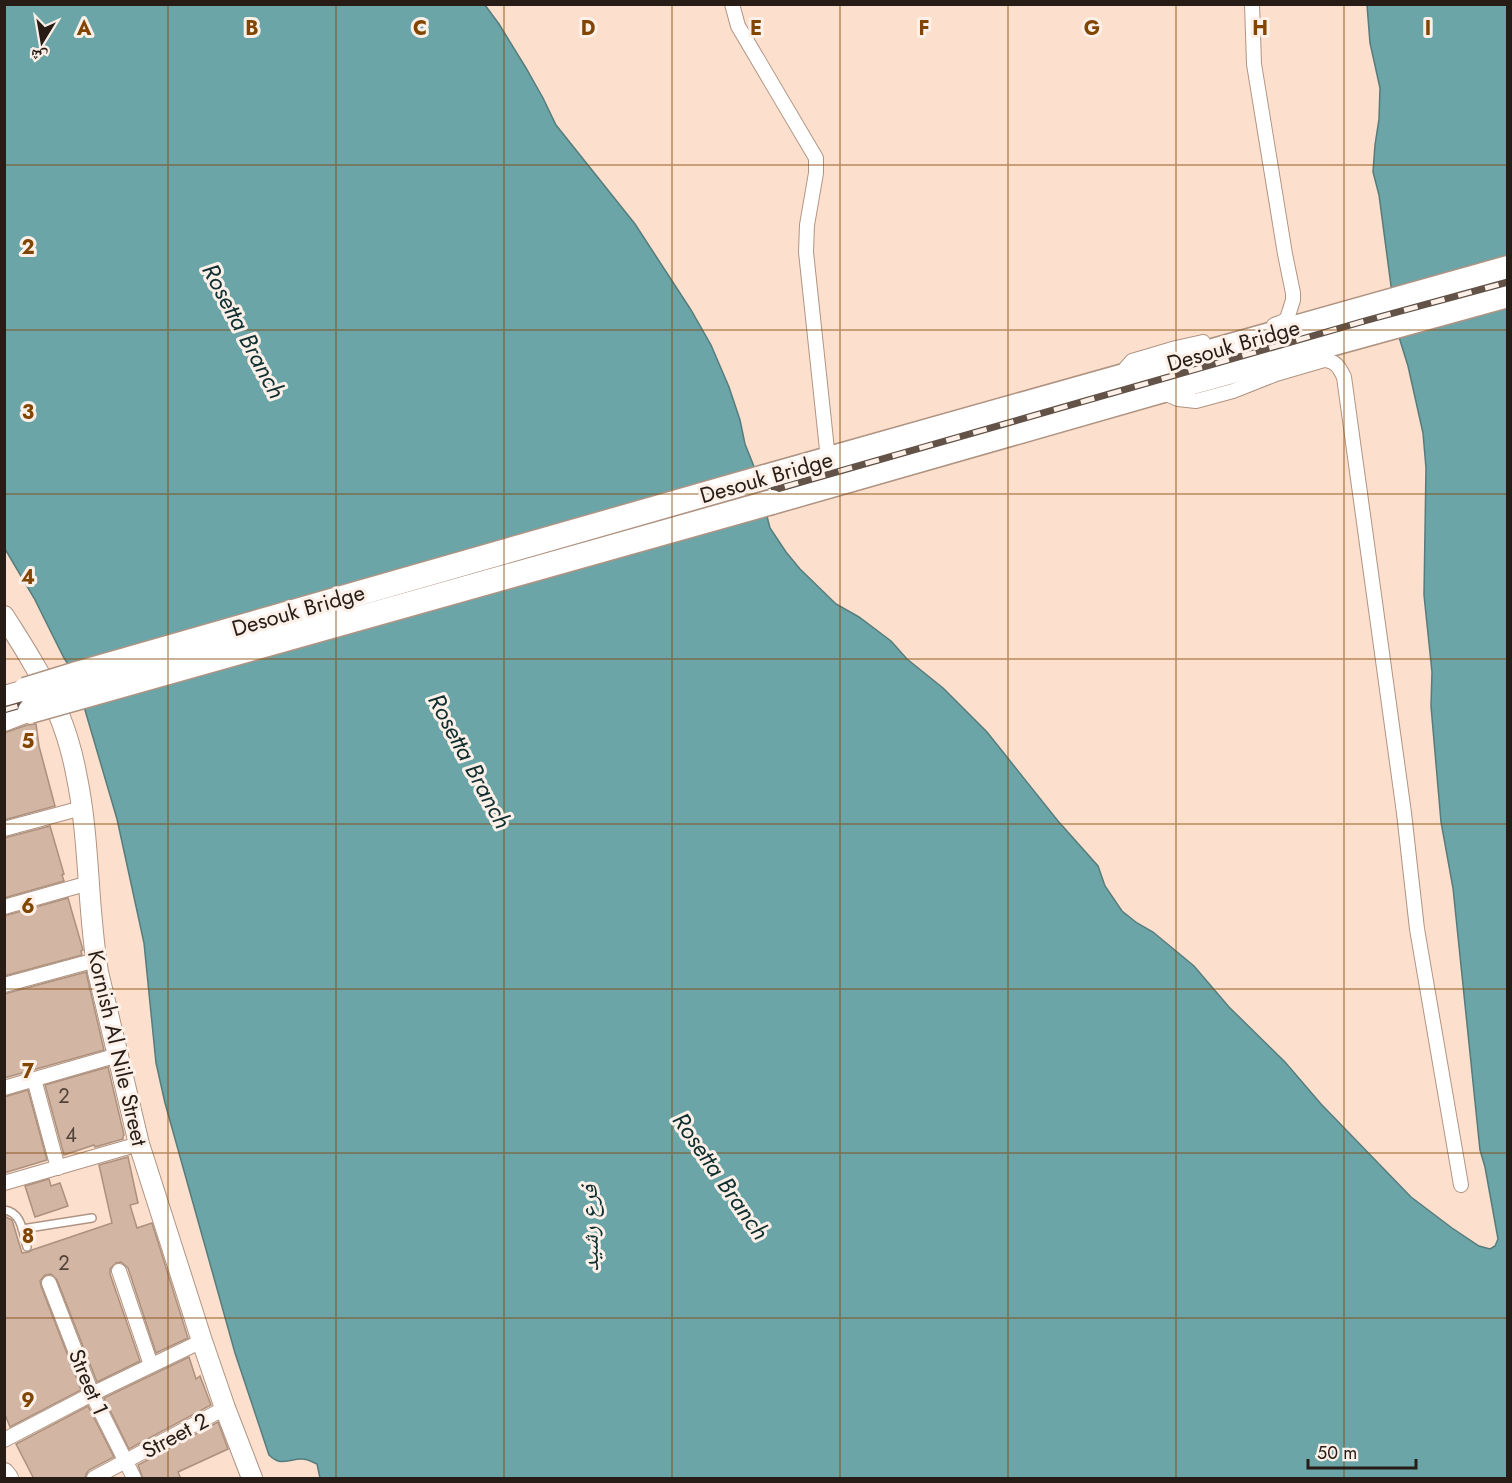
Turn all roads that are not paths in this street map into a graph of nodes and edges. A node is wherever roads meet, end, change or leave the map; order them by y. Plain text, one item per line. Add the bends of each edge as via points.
1 (732, 4) edge
2 (1252, 4) edge
3 (1508, 268) edge
4 (1508, 295) edge
5 (1123, 376) junction
6 (1160, 391) junction
7 (828, 459) junction
8 (4, 616) edge
9 (20, 699) edge
10 (4, 721) edge
11 (82, 808) junction
12 (4, 829) edge
13 (89, 883) junction
14 (4, 907) edge
15 (96, 960) junction
16 (4, 986) edge
17 (118, 1055) junction
18 (34, 1079) junction
19 (4, 1088) edge
20 (140, 1144) junction
21 (58, 1168) junction
22 (4, 1183) edge
23 (1461, 1185) dead end
24 (4, 1210) edge
25 (92, 1218) dead end
26 (22, 1229) junction
27 (27, 1247) dead end
28 (119, 1272) dead end
29 (49, 1283) dead end
30 (202, 1341) junction
31 (151, 1365) junction
32 (92, 1394) junction
33 (225, 1408) junction
34 (4, 1440) edge
35 (125, 1462) junction
36 (4, 1473) edge
37 (8, 1479) edge
38 (94, 1479) edge
39 (134, 1479) edge
40 (252, 1479) edge

1 - 7 street via 738,26 816,158 806,252
2 - 5 street via 1254,64 1293,293 1290,315 1282,322 1249,332 1132,361
3 - 5 highway, Desouk Bridge
4 - 6 highway, Desouk Bridge
5 - 7 highway, Desouk Bridge
6 - 9 highway, Desouk Bridge, bridge via 772,502
6 - 23 street via 1196,401 1324,360 1337,364 1344,377 1417,929
7 - 9 highway, Desouk Bridge, bridge via 123,661
8 - 11 main road, Kornish Al Nile Street via 52,698 76,771
9 - 10 main road
11 - 12 street
11 - 13 main road, Kornish Al Nile Street
13 - 14 street
13 - 15 main road, Kornish Al Nile Street
15 - 16 street
15 - 17 main road, Kornish Al Nile Street
17 - 18 street
17 - 20 main road, Kornish Al Nile Street
18 - 19 street
18 - 21 street
20 - 21 street
20 - 30 main road, Kornish Al Nile Street
21 - 22 street
24 - 26 lane via 18,1218
25 - 26 lane
26 - 27 lane
28 - 31 street
29 - 32 street, Street 1
30 - 31 street
30 - 33 main road, Kornish Al Nile Street
31 - 32 street
32 - 34 street
32 - 35 street, Street 1
33 - 35 street, Street 2
33 - 40 main road, Kornish Al Nile Street
35 - 38 street, Street 2
35 - 39 street, Street 1
36 - 37 main road

